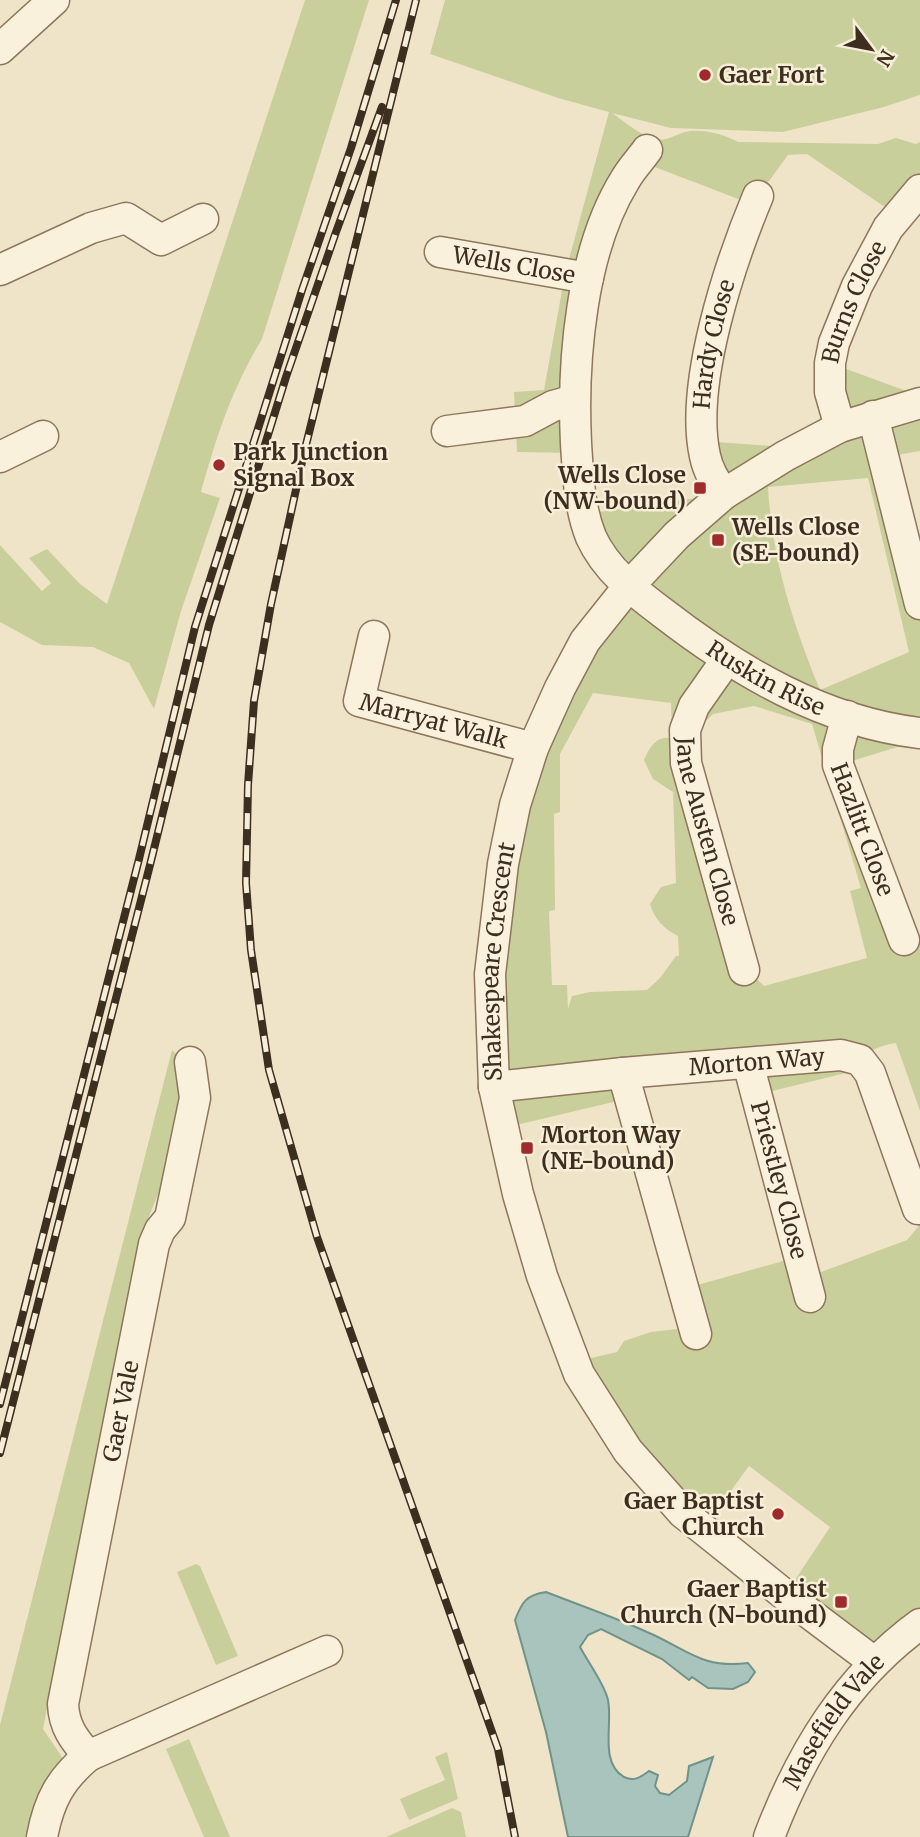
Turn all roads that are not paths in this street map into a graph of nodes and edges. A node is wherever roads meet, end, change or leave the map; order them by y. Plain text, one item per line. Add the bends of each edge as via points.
1 (54, 0) edge
2 (0, 48) edge
3 (647, 150) dead end
4 (920, 190) edge
5 (758, 196) dead end
6 (203, 219) dead end
7 (440, 252) dead end
8 (0, 270) edge
9 (588, 278) junction
10 (574, 400) junction
11 (920, 403) edge
12 (873, 416) junction
13 (840, 427) junction
14 (447, 431) dead end
15 (43, 436) dead end
16 (0, 457) edge
17 (724, 494) junction
18 (628, 587) junction
19 (920, 604) edge
20 (374, 636) dead end
21 (727, 659) junction
22 (847, 716) junction
23 (920, 733) edge
24 (533, 748) junction
25 (904, 940) dead end
26 (744, 970) dead end
27 (190, 1062) dead end
28 (748, 1063) junction
29 (623, 1073) junction
30 (494, 1087) junction
31 (918, 1209) dead end
32 (810, 1297) dead end
33 (696, 1334) dead end
34 (920, 1624) edge
35 (327, 1651) dead end
36 (874, 1661) junction
37 (88, 1756) junction
38 (42, 1837) edge
39 (769, 1837) edge

1 - 2 street
3 - 9 street, Wells Close via 606,220
4 - 13 street, Burns Close via 888,228 834,343 830,392
5 - 17 street, Hardy Close via 737,247 704,384 705,455
6 - 8 street via 162,240 126,218 91,228
7 - 9 street, Wells Close
9 - 10 street, Wells Close
10 - 14 street via 525,421
10 - 18 street, Wells Close via 584,514 601,554
11 - 12 street, Shakespeare Crescent
12 - 13 street, Shakespeare Crescent
12 - 19 street
13 - 17 street, Shakespeare Crescent
15 - 16 street
17 - 18 street, Shakespeare Crescent
18 - 21 street, Ruskin Rise
18 - 24 street, Shakespeare Crescent via 585,641
20 - 24 street, Marryat Walk via 359,701
21 - 22 street, Ruskin Rise via 769,684
21 - 26 street, Jane Austen Close via 694,706 685,730 686,763
22 - 23 street, Ruskin Rise
22 - 25 street, Hazlitt Close via 838,765
24 - 30 street, Shakespeare Crescent via 503,864 490,974
27 - 37 street, Gaer Vale via 195,1098 170,1218 154,1244 62,1704 71,1735
28 - 29 street, Morton Way
28 - 31 street, Morton Way via 841,1055 860,1060 870,1073
28 - 32 street, Priestley Close
29 - 30 street, Morton Way
29 - 33 street
30 - 36 street, Shakespeare Crescent via 542,1276 579,1374 628,1451 683,1513
34 - 36 street, Masefield Vale
35 - 37 street
36 - 39 street, Masefield Vale via 813,1742
37 - 38 street via 57,1790

